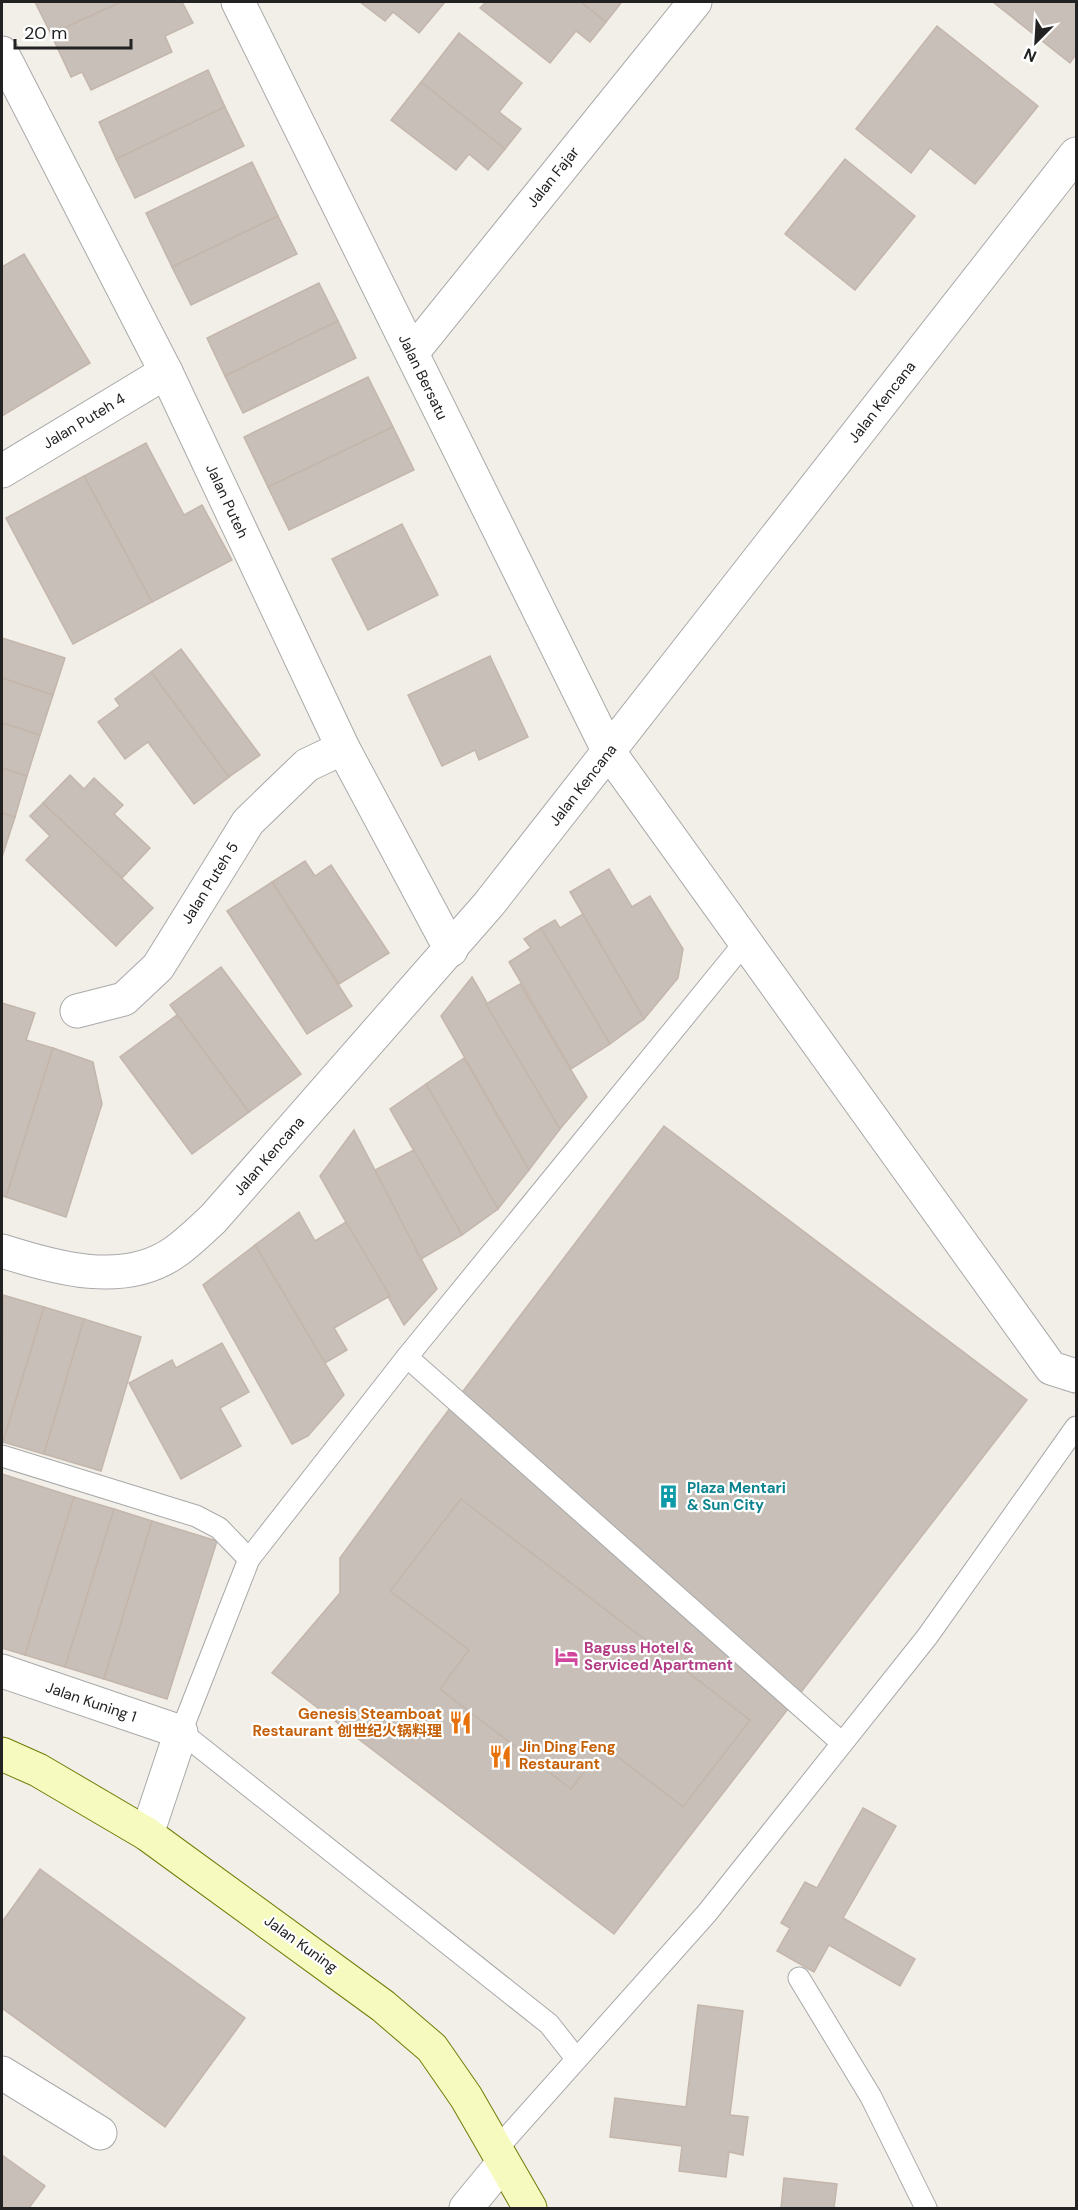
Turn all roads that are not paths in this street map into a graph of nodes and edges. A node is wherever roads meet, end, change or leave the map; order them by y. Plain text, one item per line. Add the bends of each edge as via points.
1 (238, 2) edge
2 (695, 2) edge
3 (2, 53) edge
4 (1077, 154) edge
5 (412, 353) junction
6 (166, 372) junction
7 (2, 471) edge
8 (344, 748) junction
9 (609, 752) junction
10 (746, 941) junction
11 (452, 950) junction
12 (76, 1011) dead end
13 (2, 1251) edge
14 (407, 1357) junction
15 (1073, 1376) edge
16 (1077, 1427) edge
17 (2, 1456) edge
18 (249, 1559) junction
19 (2, 1671) edge
20 (181, 1732) junction
21 (842, 1743) junction
22 (2, 1754) edge
23 (147, 1834) junction
24 (799, 1978) dead end
25 (575, 2057) junction
26 (2, 2073) edge
27 (100, 2133) dead end
28 (499, 2157) junction
29 (466, 2208) edge
30 (513, 2208) edge
31 (530, 2208) edge
32 (926, 2208) edge

1 - 5 street, Jalan Bersatu
2 - 5 street, Jalan Fajar
3 - 6 street, Jalan Puteh
4 - 9 street, Jalan Kencana
5 - 9 street, Jalan Bersatu
6 - 7 street, Jalan Puteh 4
6 - 8 street, Jalan Puteh
8 - 11 street, Jalan Puteh
8 - 12 street, Jalan Puteh 5 via 307,765 248,822 158,967 124,999
9 - 10 street, Jalan Bersatu
9 - 11 street, Jalan Kencana
10 - 14 lane
10 - 15 street, Jalan Bersatu via 1051,1368
11 - 13 street, Jalan Kencana via 213,1219 173,1254 134,1270 92,1272 51,1267
14 - 18 lane
14 - 21 lane
16 - 21 lane via 927,1637
17 - 18 lane via 196,1516 219,1528
18 - 20 lane
19 - 20 street, Jalan Kuning 1
20 - 23 street
20 - 25 lane via 549,2024
21 - 25 lane via 707,1913
22 - 23 street, Jalan Kuning via 38,1770
23 - 28 street, Jalan Kuning via 298,1942 432,2048 466,2097
24 - 32 lane via 871,2097
25 - 28 lane
26 - 27 street
28 - 29 street
28 - 31 street, Jalan Kuning
30 - 31 street

